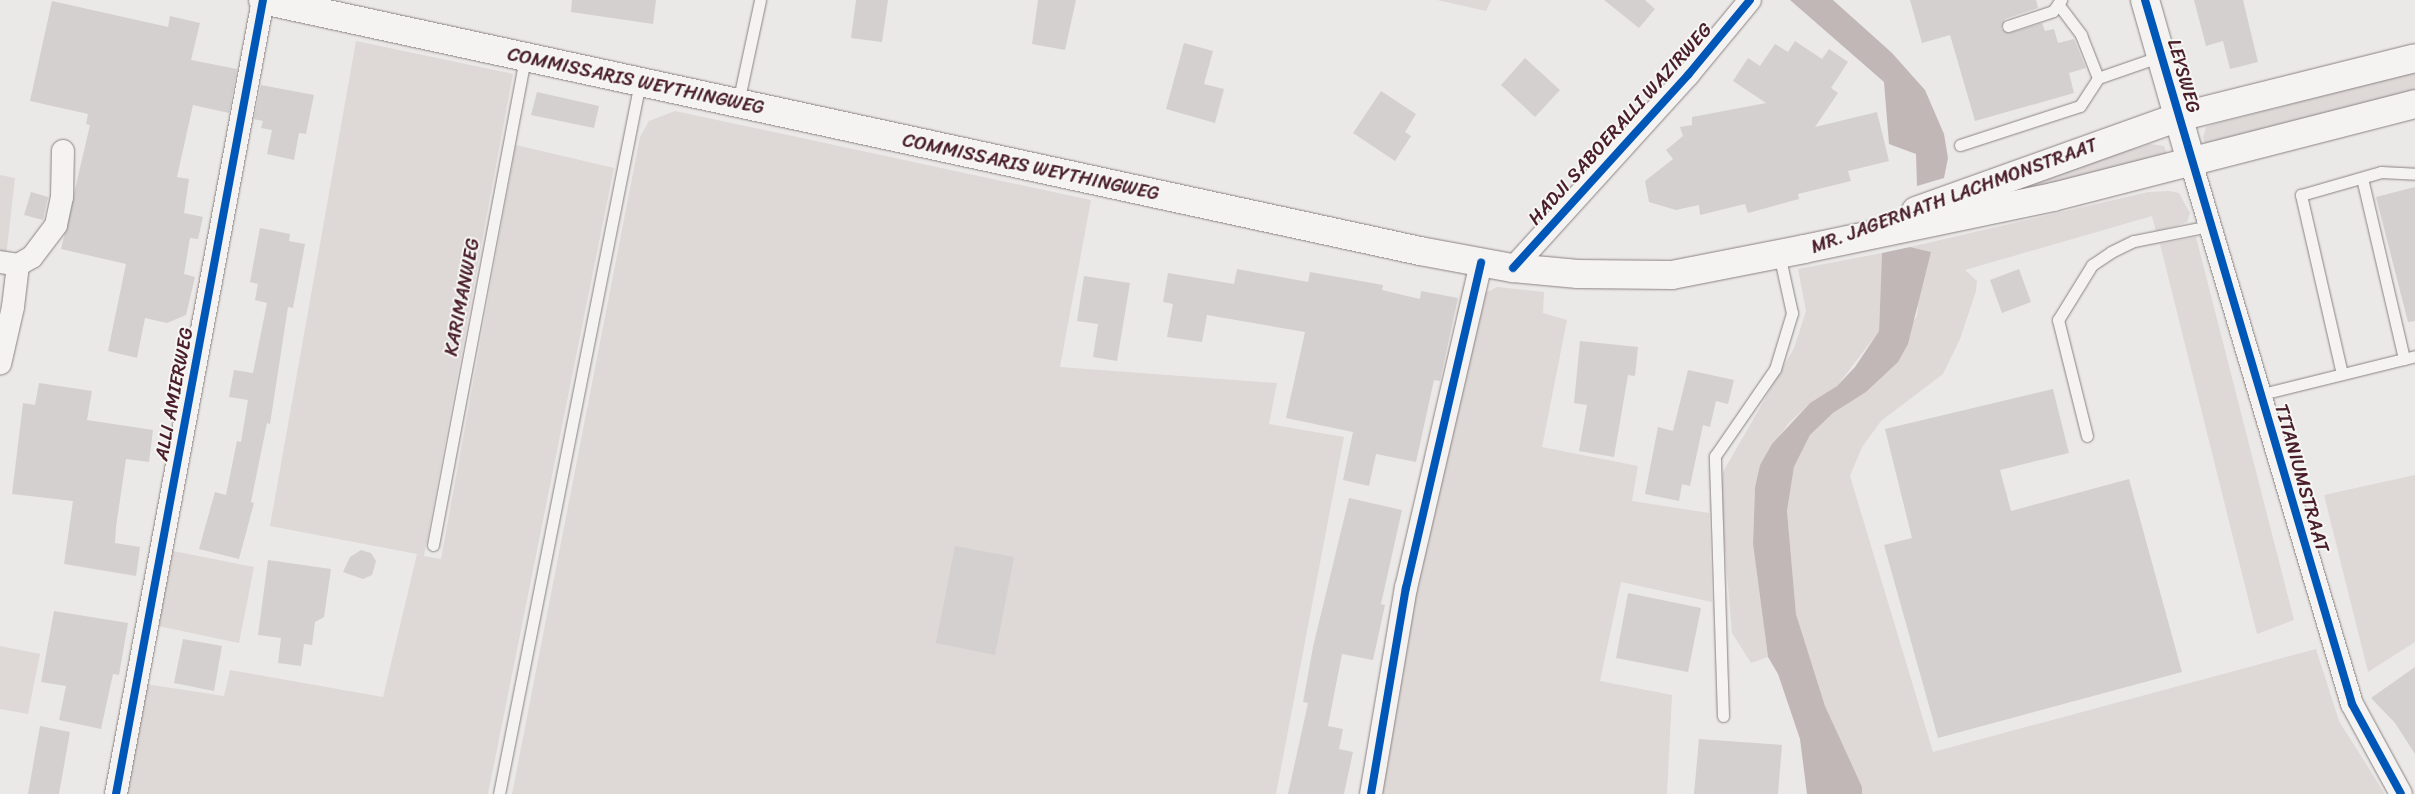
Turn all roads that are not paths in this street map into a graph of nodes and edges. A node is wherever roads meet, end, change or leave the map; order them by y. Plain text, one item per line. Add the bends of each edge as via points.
1 (264, 0) edge
2 (760, 0) edge
3 (1750, 0) edge
4 (2145, 0) edge
5 (2060, 2) edge
6 (2008, 26) dead end
7 (525, 56) junction
8 (2161, 56) junction
9 (2415, 58) edge
10 (2098, 78) junction
11 (640, 82) junction
12 (738, 103) junction
13 (2415, 104) edge
14 (2179, 116) junction
15 (1960, 145) dead end
16 (63, 152) dead end
17 (2191, 162) junction
18 (2415, 174) edge
19 (2362, 178) junction
20 (2210, 226) junction
21 (1791, 252) junction
22 (9, 263) edge
23 (1482, 263) junction
24 (1513, 268) junction
25 (2409, 357) edge
26 (0, 364) edge
27 (2342, 374) junction
28 (2262, 394) junction
29 (2087, 436) dead end
30 (433, 545) dead end
31 (1723, 716) dead end
32 (116, 794) edge
33 (498, 794) edge
34 (1371, 794) edge
35 (2401, 794) edge

1 - 7 main road, COMMISSARIS WEYTHINGWEG
1 - 32 street, ALLI AMIERWEG
2 - 12 lane
3 - 24 street, HADJI SABOERALLI WAZIRWEG via 1688,75
4 - 8 main road, LEYSWEG
5 - 6 lane via 2052,11
5 - 10 lane via 2081,35
7 - 11 main road, COMMISSARIS WEYTHINGWEG
7 - 30 lane, KARIMANWEG
8 - 10 lane
8 - 14 main road, LEYSWEG
9 - 14 main road, MR. JAGERNATH LACHMONSTRAAT
10 - 15 lane via 2080,106
11 - 12 main road, COMMISSARIS WEYTHINGWEG
11 - 33 lane
12 - 23 main road, COMMISSARIS WEYTHINGWEG
13 - 17 main road, MR. JAGERNATH LACHMONSTRAAT
14 - 17 main road, LEYSWEG
14 - 21 main road, MR. JAGERNATH LACHMONSTRAAT
16 - 22 street via 62,197 56,224 32,257
17 - 20 street, TITANIUMSTRAAT
17 - 21 main road, MR. JAGERNATH LACHMONSTRAAT via 2053,197
18 - 19 lane via 2381,172
19 - 25 lane
19 - 27 lane via 2301,195
20 - 28 street, TITANIUMSTRAAT
20 - 29 lane via 2134,241 2110,252 2092,265 2058,320
21 - 24 main road, COMMISSARIS WEYTHINGWEG via 1672,275 1578,274
21 - 31 lane via 1792,313 1775,369 1715,456
22 - 26 street via 13,307
23 - 24 main road, COMMISSARIS WEYTHINGWEG
23 - 34 street via 1406,588
25 - 27 lane
27 - 28 lane
28 - 35 street, TITANIUMSTRAAT via 2352,704

